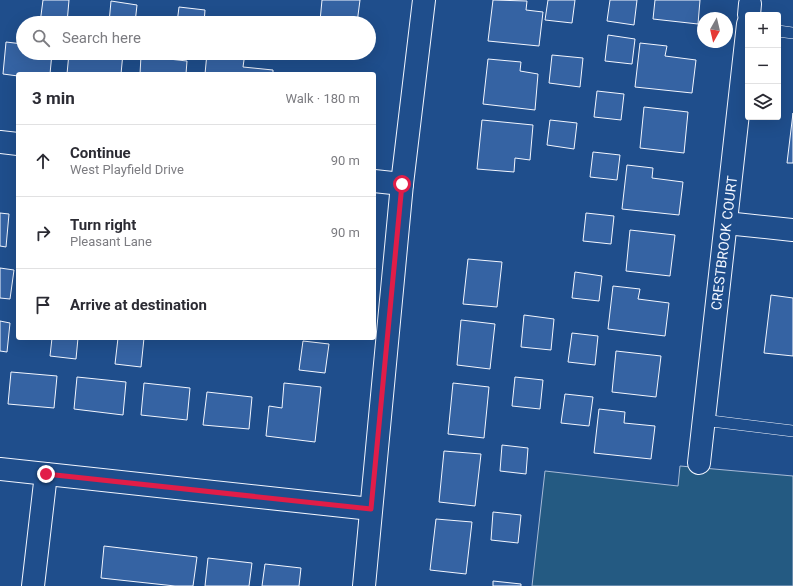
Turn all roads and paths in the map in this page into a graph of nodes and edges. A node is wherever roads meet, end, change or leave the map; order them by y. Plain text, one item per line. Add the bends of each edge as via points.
1 (424, 0) edge
2 (781, 31) edge
3 (793, 33) edge
4 (746, 48) edge
5 (0, 142) edge
6 (16, 144) edge
7 (376, 181) edge
8 (402, 184) junction
9 (726, 223) junction
10 (793, 230) edge
11 (703, 420) junction
12 (793, 431) edge
13 (699, 463) dead end
14 (0, 469) edge
15 (46, 474) junction
16 (371, 509) junction
17 (33, 586) edge
18 (364, 586) edge

1 - 8 street
2 - 3 lane
4 - 9 street, CRESTBROOK COURT
5 - 6 street
7 - 8 street
8 - 16 street
9 - 10 street
9 - 11 street, CRESTBROOK COURT
11 - 12 lane
11 - 13 street, CRESTBROOK COURT
14 - 15 street
15 - 16 street
15 - 17 street
16 - 18 street

